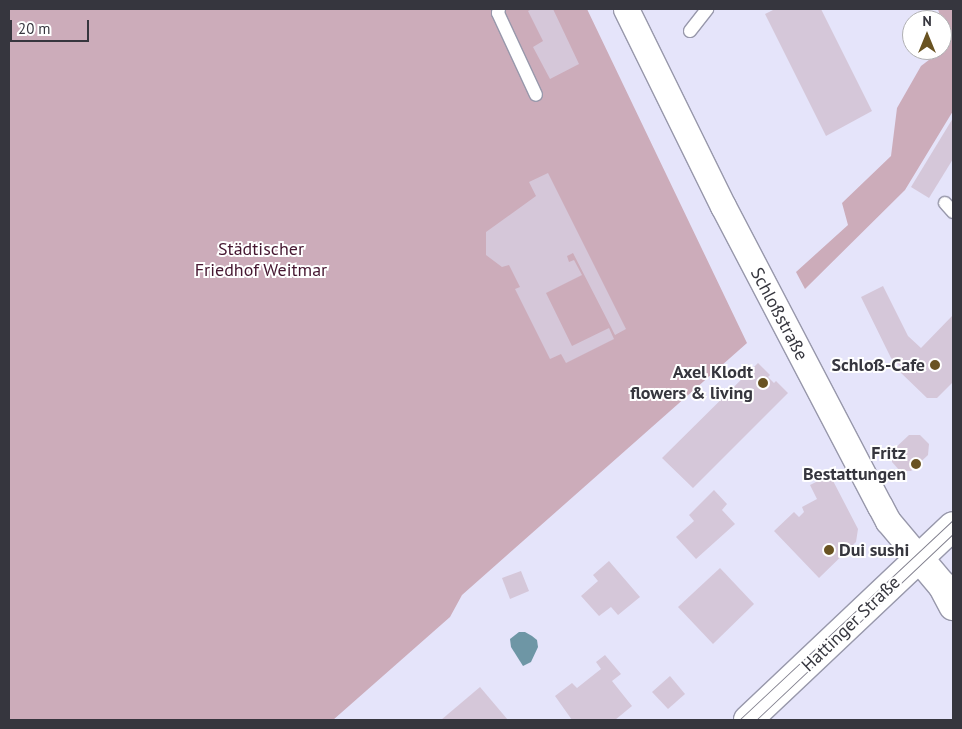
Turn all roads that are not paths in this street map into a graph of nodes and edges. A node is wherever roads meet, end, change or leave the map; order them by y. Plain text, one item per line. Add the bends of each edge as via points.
1 (499, 9) edge
2 (626, 9) edge
3 (708, 9) edge
4 (690, 31) dead end
5 (536, 95) dead end
6 (953, 526) edge
7 (919, 558) junction
8 (953, 606) edge
9 (748, 720) edge

1 - 5 lane via 498,14
2 - 7 street, Schloßstraße via 753,264 884,514
3 - 4 lane
6 - 7 main road, Hattinger Straße
7 - 8 main road, Schloßstraße via 942,585
7 - 9 main road, Hattinger Straße

